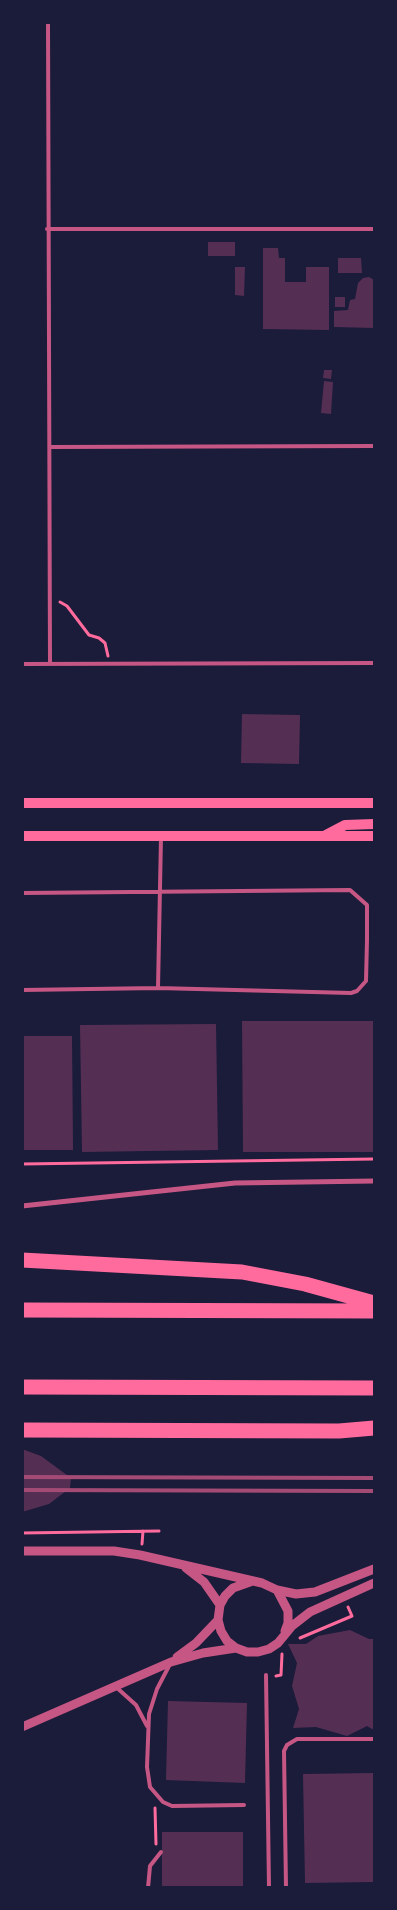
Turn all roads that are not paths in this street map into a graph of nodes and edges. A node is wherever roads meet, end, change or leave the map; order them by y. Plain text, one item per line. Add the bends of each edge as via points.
1 (48, 22) edge
2 (47, 229) junction
3 (374, 229) edge
4 (374, 446) edge
5 (50, 447) junction
6 (374, 663) edge
7 (22, 664) edge
8 (50, 664) junction
9 (22, 803) edge
10 (374, 803) edge
11 (374, 824) edge
12 (161, 835) junction
13 (325, 835) junction
14 (22, 836) edge
15 (374, 836) edge
16 (22, 892) edge
17 (160, 893) junction
18 (158, 988) junction
19 (22, 990) edge
20 (374, 1181) edge
21 (22, 1206) edge
22 (22, 1260) edge
23 (374, 1303) edge
24 (22, 1310) edge
25 (374, 1311) edge
26 (22, 1387) edge
27 (374, 1388) edge
28 (374, 1428) edge
29 (22, 1430) edge
30 (339, 1432) junction
31 (374, 1439) edge
32 (22, 1551) edge
33 (182, 1564) junction
34 (374, 1569) edge
35 (252, 1582) junction
36 (374, 1583) edge
37 (278, 1590) junction
38 (220, 1605) junction
39 (218, 1620) junction
40 (284, 1634) junction
41 (236, 1648) junction
42 (171, 1662) junction
43 (266, 1677) road end
44 (115, 1686) junction
45 (22, 1726) edge
46 (148, 1728) junction
47 (374, 1739) edge
48 (244, 1805) dead end
49 (161, 1852) dead end
50 (148, 1888) edge
51 (269, 1888) edge
52 (286, 1888) edge

1 - 2 lane
2 - 3 lane
2 - 5 lane
4 - 5 lane
5 - 8 lane
6 - 8 lane
7 - 8 lane
9 - 10 main road
11 - 13 main road via 346,825
12 - 13 main road
12 - 14 main road
12 - 17 lane
13 - 15 main road
16 - 17 lane
17 - 18 lane
17 - 18 lane via 350,890 367,905 367,974 362,987 351,993
18 - 19 lane
20 - 21 street via 235,1183
22 - 23 highway via 242,1272 305,1284
24 - 25 highway
26 - 27 highway
28 - 30 highway
29 - 30 highway
30 - 31 highway
32 - 33 street via 114,1551
33 - 35 street
33 - 38 street via 204,1582
34 - 37 street via 306,1594
35 - 37 street
35 - 38 street via 233,1588
36 - 40 street via 310,1612
37 - 40 street via 288,1611
38 - 39 street
39 - 41 street via 227,1641
39 - 42 street
40 - 41 street via 278,1643 263,1651 247,1652
41 - 42 street
42 - 44 street
42 - 46 lane via 152,1702
43 - 51 lane
44 - 45 street
44 - 46 lane via 136,1705
46 - 48 lane via 147,1777 155,1795 172,1806
47 - 52 lane via 297,1739 284,1751
49 - 50 lane via 150,1866

